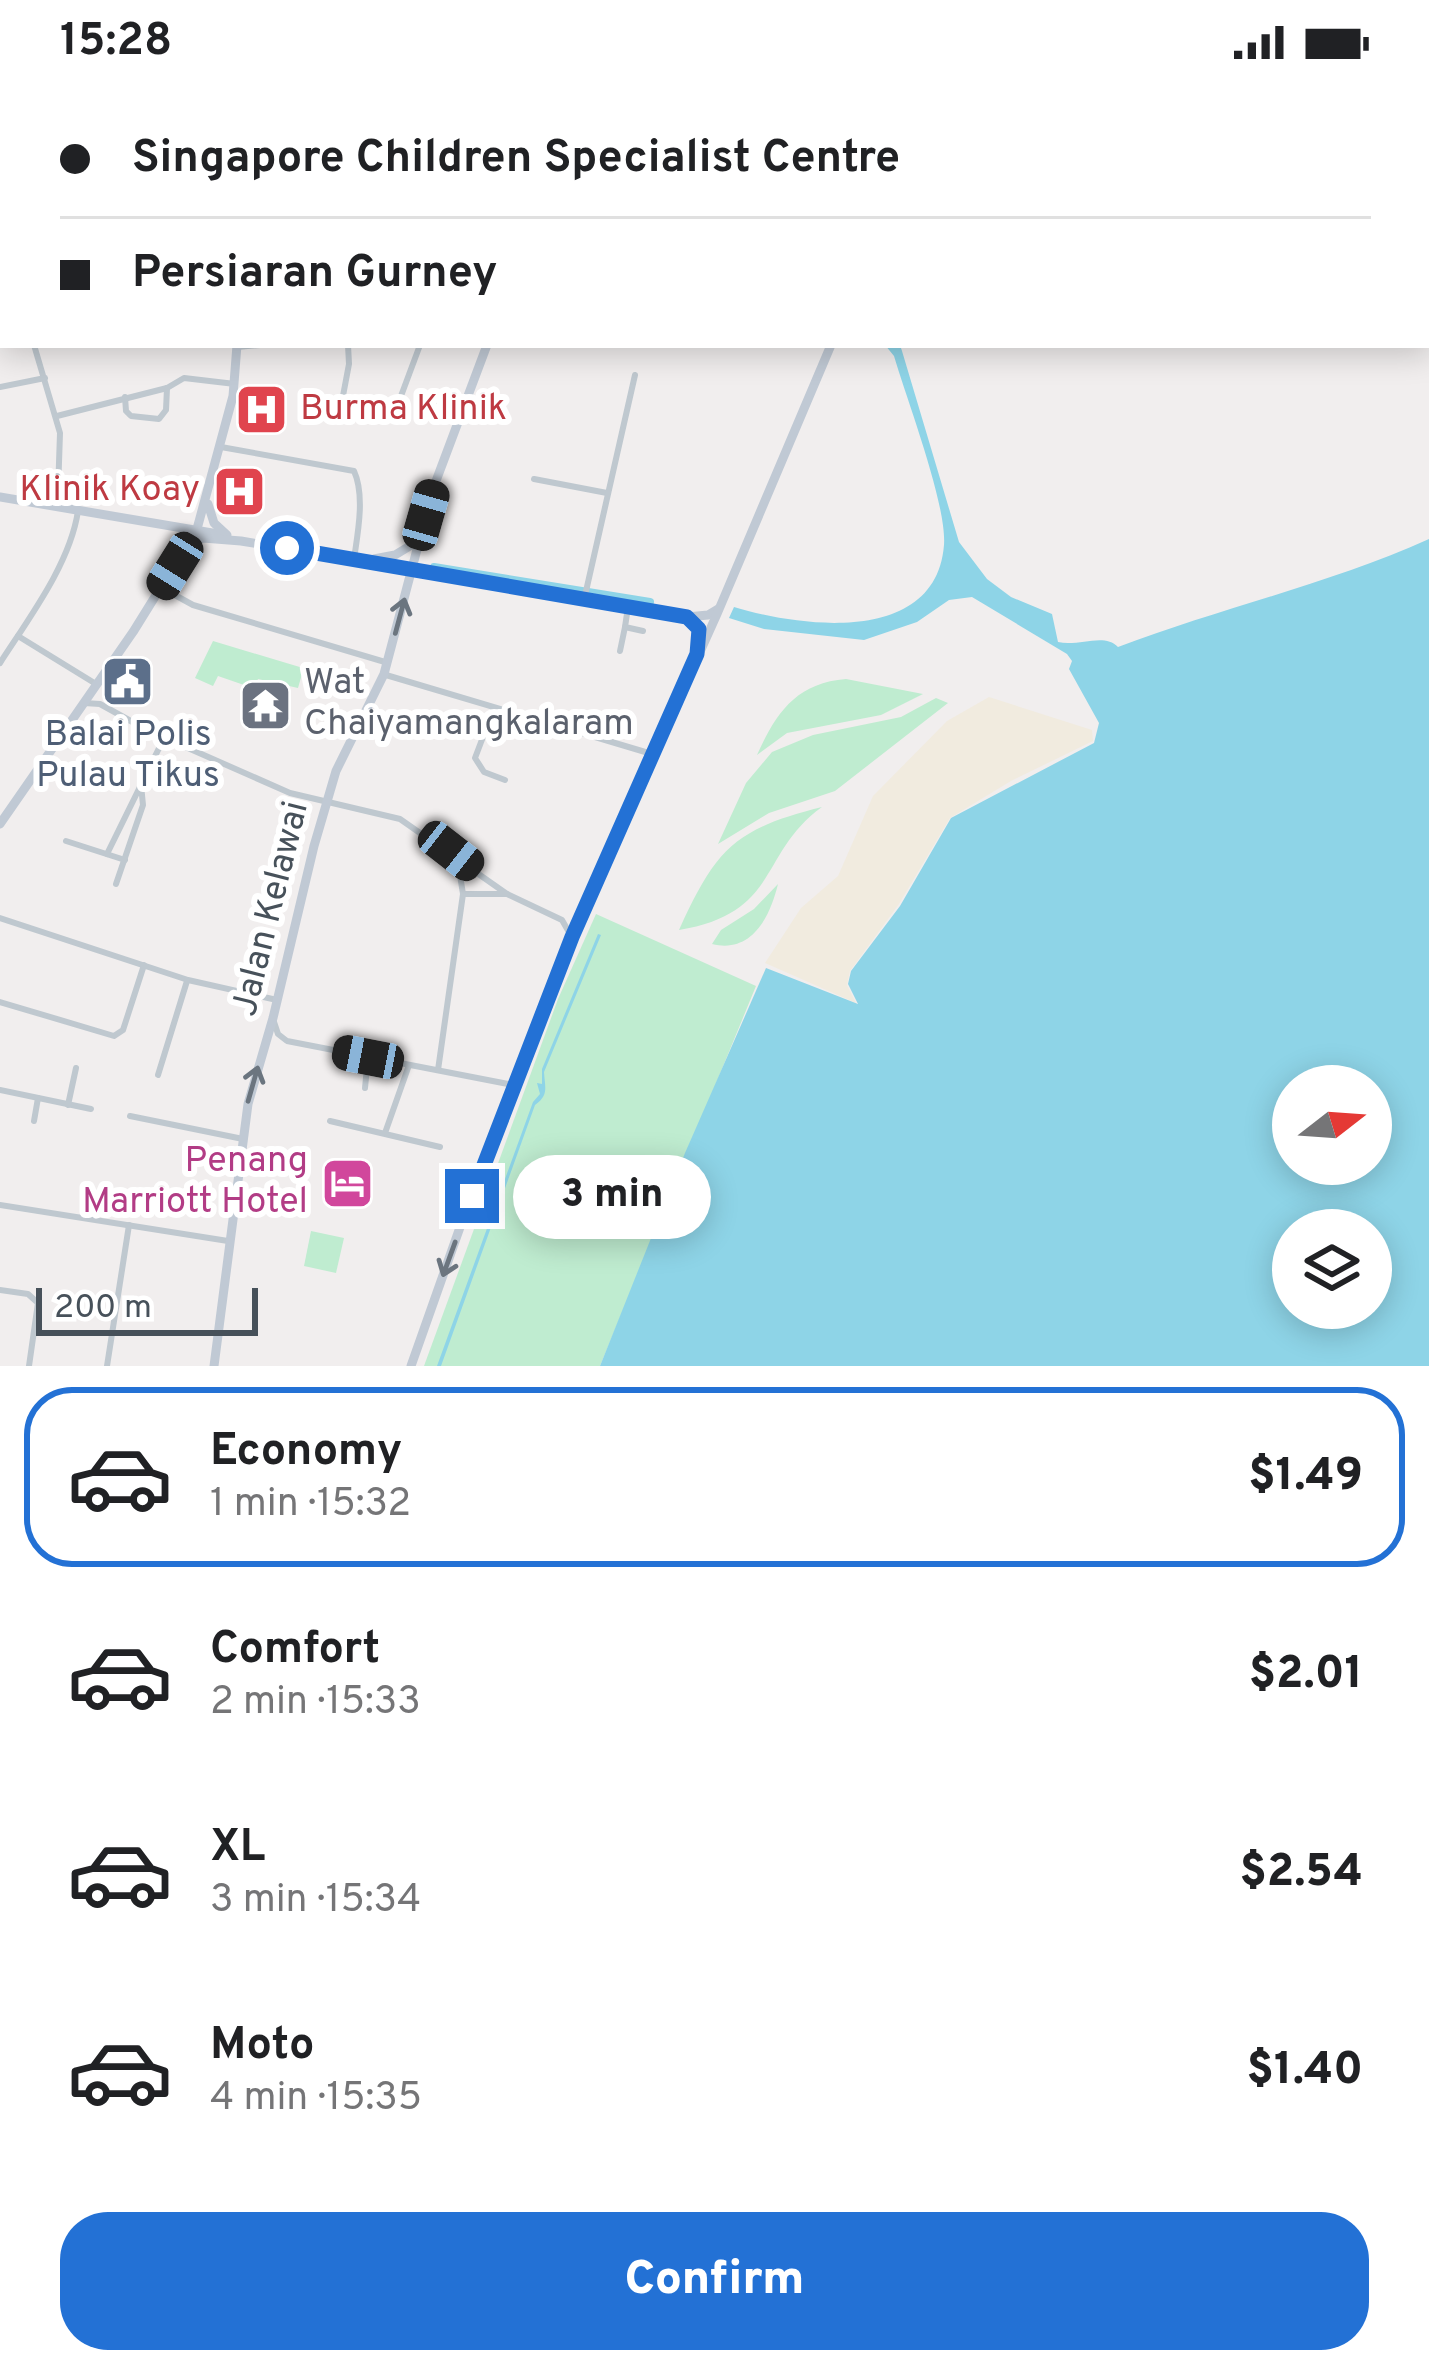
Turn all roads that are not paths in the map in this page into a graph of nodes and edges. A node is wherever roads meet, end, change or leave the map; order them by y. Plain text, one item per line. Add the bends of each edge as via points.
1 (35, 348) edge
2 (237, 348) edge
3 (347, 348) edge
4 (419, 348) edge
5 (486, 348) edge
6 (830, 348) edge
7 (635, 375) dead end
8 (45, 378) junction
9 (235, 384) junction
10 (0, 387) edge
11 (167, 388) junction
12 (401, 396) dead end
13 (125, 397) junction
14 (57, 416) junction
15 (340, 417) dead end
16 (221, 447) junction
17 (58, 478) junction
18 (534, 479) dead end
19 (607, 493) junction
20 (0, 497) edge
21 (207, 499) junction
22 (39, 504) junction
23 (65, 508) junction
24 (78, 511) junction
25 (197, 529) junction
26 (235, 539) junction
27 (418, 541) junction
28 (188, 545) junction
29 (358, 559) junction
30 (412, 570) junction
31 (162, 588) junction
32 (586, 594) junction
33 (628, 608) junction
34 (718, 609) junction
35 (687, 617) junction
36 (625, 627) junction
37 (644, 631) dead end
38 (17, 636) junction
39 (0, 644) edge
40 (10, 647) junction
41 (620, 651) dead end
42 (697, 654) junction
43 (0, 663) edge
44 (386, 669) junction
45 (96, 684) junction
46 (84, 703) junction
47 (494, 708) junction
48 (164, 738) junction
49 (652, 754) junction
50 (505, 780) dead end
51 (141, 785) junction
52 (18, 798) junction
53 (326, 802) junction
54 (0, 804) edge
55 (0, 824) edge
56 (66, 841) dead end
57 (451, 851) junction
58 (106, 854) junction
59 (125, 860) junction
60 (116, 884) dead end
61 (463, 894) junction
62 (507, 894) junction
63 (0, 917) edge
64 (572, 937) junction
65 (144, 965) junction
66 (188, 980) junction
67 (277, 1000) junction
68 (0, 1002) edge
69 (273, 1018) junction
70 (368, 1057) junction
71 (409, 1065) junction
72 (76, 1068) dead end
73 (439, 1070) junction
74 (158, 1075) dead end
75 (513, 1085) junction
76 (365, 1088) dead end
77 (0, 1090) edge
78 (38, 1098) junction
79 (68, 1105) junction
80 (91, 1109) dead end
81 (130, 1116) dead end
82 (34, 1121) dead end
83 (330, 1121) dead end
84 (385, 1133) junction
85 (243, 1139) junction
86 (440, 1147) dead end
87 (0, 1204) edge
88 (128, 1225) junction
89 (232, 1242) junction
90 (0, 1290) edge
91 (29, 1366) edge
92 (106, 1366) edge
93 (214, 1366) edge
94 (411, 1366) edge

1 - 8 street
2 - 9 main road
3 - 15 street
4 - 12 street
5 - 27 main road, Jalan Kelawai
6 - 34 main road
7 - 19 street
8 - 10 street
8 - 14 street
9 - 11 street via 184,378
9 - 16 main road
11 - 13 street
11 - 13 street via 159,419 131,416
13 - 14 street
14 - 17 street
16 - 21 main road
16 - 29 street via 348,468 358,479
17 - 22 street
17 - 23 street
18 - 19 street
19 - 32 street
20 - 22 main road
21 - 25 main road
21 - 26 main road via 214,523
22 - 23 main road
23 - 24 main road
24 - 25 main road
24 - 38 street via 73,535
25 - 26 main road
25 - 28 main road
26 - 28 main road
26 - 29 main road
27 - 29 main road via 394,555
27 - 30 main road, Jalan Kelawai
28 - 31 main road
29 - 30 main road
30 - 32 main road
44 -> 30 main road, Jalan Kelawai
31 - 44 street
31 - 45 main road
32 - 33 main road
33 - 35 main road
33 - 36 street
34 - 35 main road
34 - 42 main road
35 - 42 main road via 699,629
36 - 37 street
36 - 41 street
38 - 40 street
38 - 45 street
39 - 40 street
40 - 43 street
42 - 49 main road
44 - 47 street
44 - 53 main road, Jalan Kelawai
45 - 46 main road
46 - 48 street
46 - 52 main road
47 - 49 street
47 - 50 street via 475,758
48 - 51 street
48 - 53 street
49 - 64 main road
51 - 58 street
51 - 59 street
52 - 54 main road
52 - 55 main road
53 - 57 street via 387,813
53 - 67 main road, Jalan Kelawai
56 - 58 street
57 - 61 street
57 - 62 street
58 - 59 street
59 - 60 street
61 - 62 street
61 - 73 street
62 - 64 street via 562,920
63 - 65 street
64 - 75 main road
65 - 66 street
65 - 68 street via 114,1036
66 - 67 street
66 - 74 street
67 - 69 main road, Jalan Kelawai
69 - 70 street via 287,1041
85 -> 69 main road, Jalan Kelawai
70 - 71 street
70 - 76 street
71 - 73 street
71 - 84 street
72 - 79 street
73 - 75 street
75 -> 94 main road
77 - 78 street
78 - 79 street
78 - 82 street
79 - 80 street
81 - 85 street
83 - 84 street
84 - 86 street
85 - 89 main road, Jalan Kelawai
87 - 88 street
88 - 89 street
88 - 92 street
89 - 93 main road, Jalan Kelawai
90 - 91 street via 36,1299

